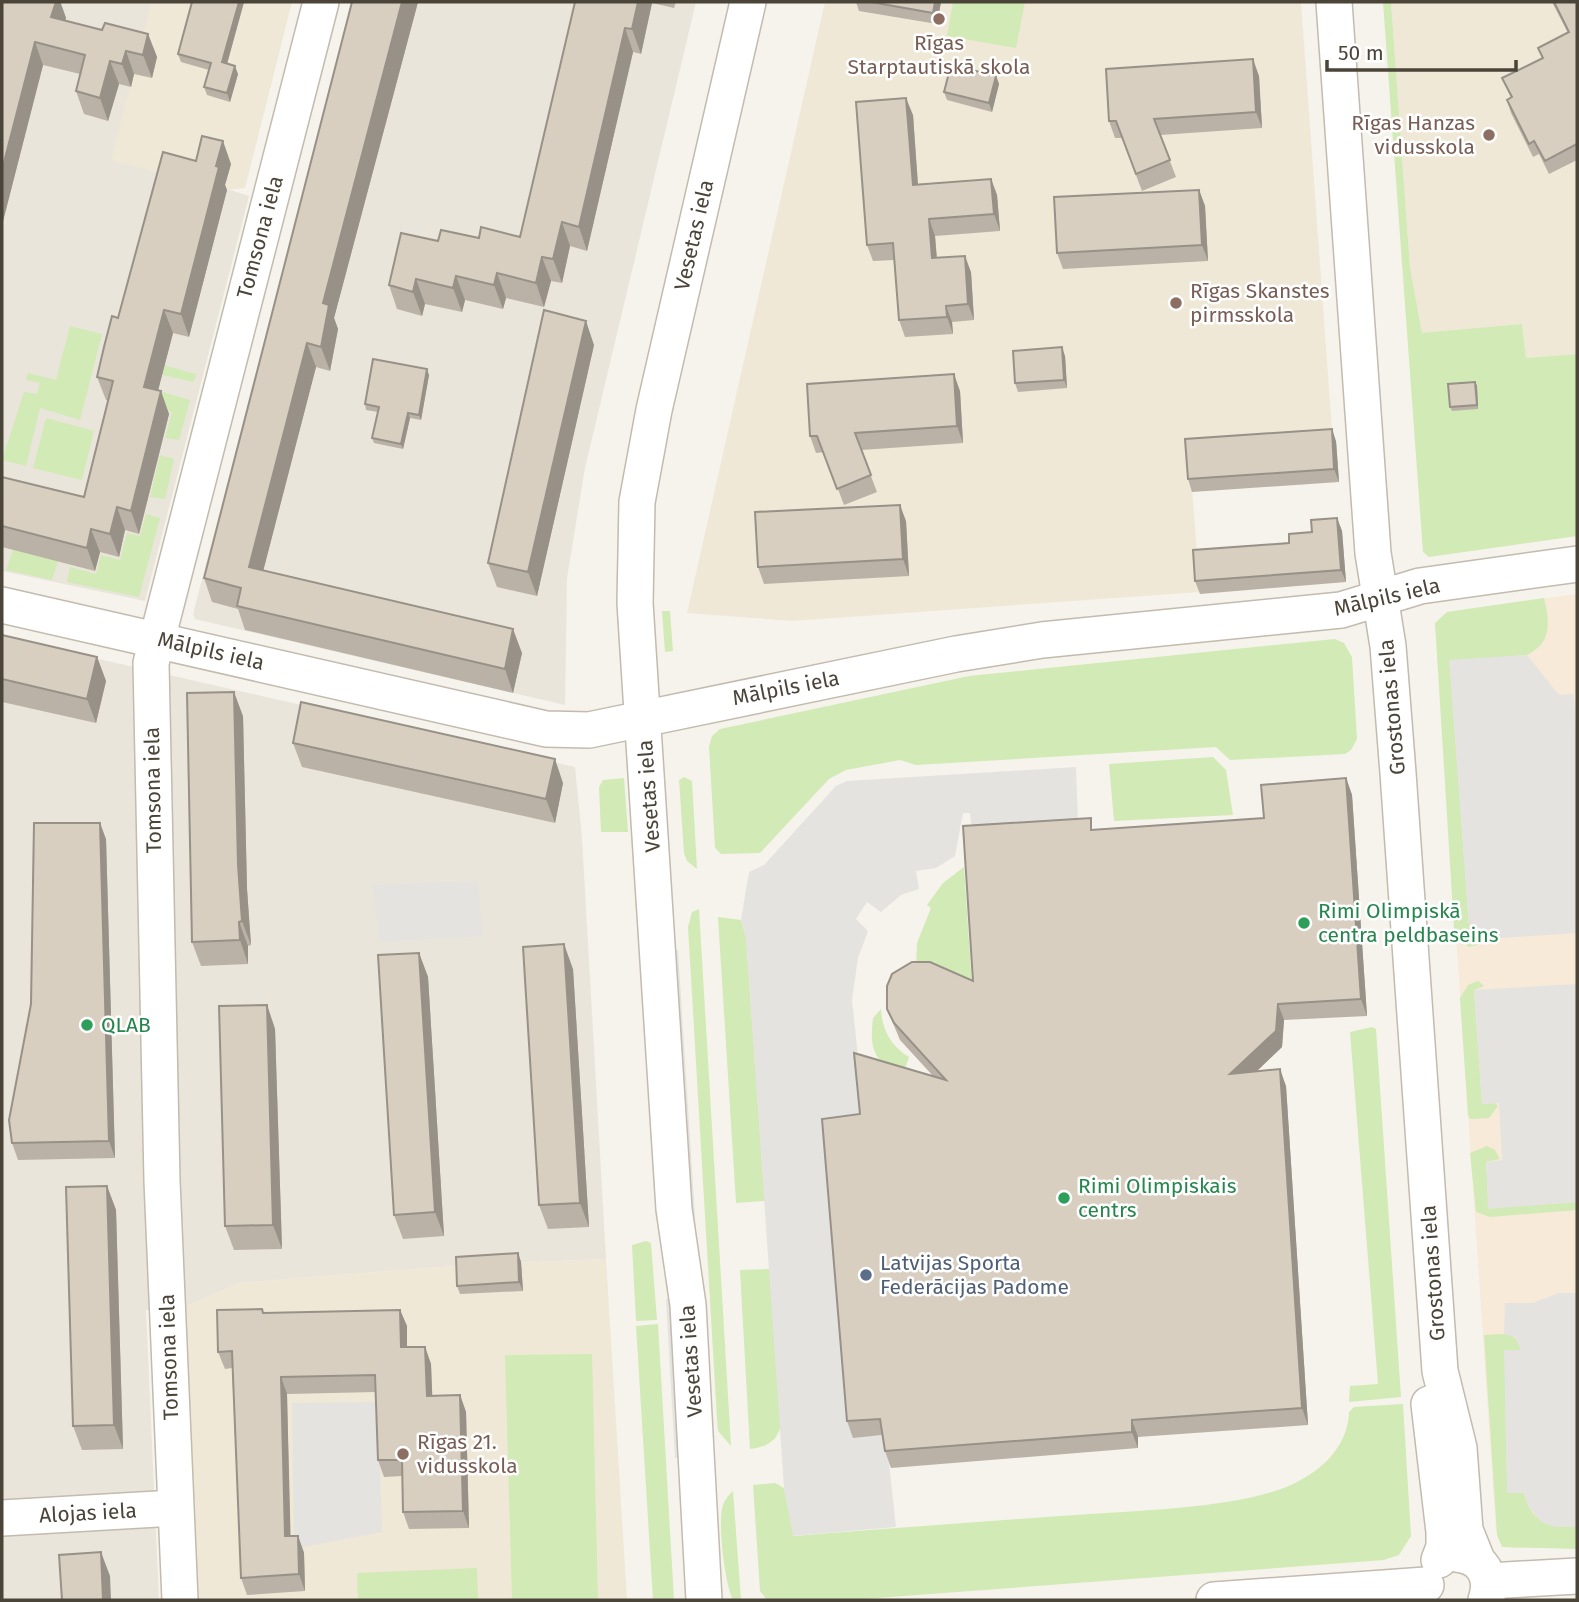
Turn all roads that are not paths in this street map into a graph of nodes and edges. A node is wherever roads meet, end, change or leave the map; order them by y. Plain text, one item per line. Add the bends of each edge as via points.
1 (321, 2) edge
2 (748, 2) edge
3 (1334, 2) edge
4 (1577, 564) edge
5 (1382, 600) junction
6 (2, 605) edge
7 (156, 639) junction
8 (643, 718) junction
9 (1440, 1371) junction
10 (175, 1508) junction
11 (2, 1518) edge
12 (1577, 1576) edge
13 (1484, 1580) edge
14 (1431, 1582) edge
15 (180, 1600) edge
16 (704, 1600) edge
17 (1214, 1600) edge

1 - 7 street, Tomsona iela
2 - 8 street, Vesetas iela via 638,490 635,603
3 - 5 street, Grostonas iela via 1373,553
4 - 5 street, Mālpils iela via 1420,586
5 - 8 street, Mālpils iela via 1341,610 1042,640
5 - 9 street, Grostonas iela
6 - 7 street, Mālpils iela
7 - 8 street, Mālpils iela via 546,729 589,730
7 - 10 street, Tomsona iela via 151,663 155,937
8 - 16 street, Vesetas iela via 674,1209 688,1305
9 - 13 street, Grostonas iela via 1459,1448 1465,1530
9 - 14 street, Grostonas iela via 1429,1404 1444,1547
10 - 11 street, Alojas iela
10 - 15 street, Tomsona iela
12 - 13 street
13 - 14 street via 1458,1554
14 - 17 street

